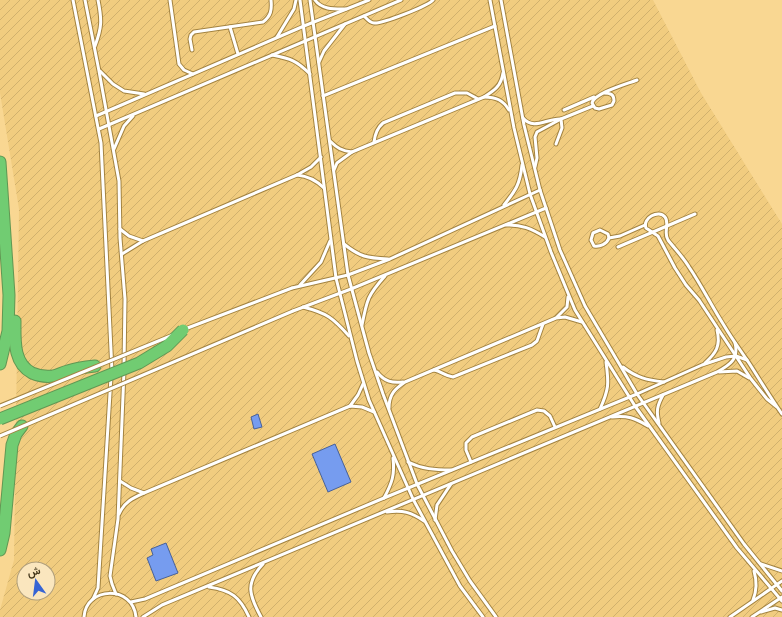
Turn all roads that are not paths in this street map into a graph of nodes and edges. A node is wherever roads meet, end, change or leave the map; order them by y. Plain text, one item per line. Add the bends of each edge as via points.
1 (73, 0) edge
2 (85, 0) edge
3 (98, 0) edge
4 (170, 0) edge
5 (271, 0) edge
6 (296, 0) edge
7 (300, 0) edge
8 (310, 0) edge
9 (315, 0) edge
10 (369, 0) edge
11 (401, 0) edge
12 (433, 0) edge
13 (490, 0) edge
14 (502, 0) edge
15 (348, 9) junction
16 (364, 16) junction
17 (313, 23) junction
18 (346, 24) junction
19 (304, 26) junction
20 (495, 26) junction
21 (230, 27) junction
22 (315, 37) junction
23 (276, 38) junction
24 (306, 40) junction
25 (94, 48) junction
26 (192, 50) dead end
27 (238, 54) junction
28 (272, 55) junction
29 (319, 62) junction
30 (503, 69) junction
31 (99, 71) junction
32 (193, 74) junction
33 (310, 75) junction
34 (637, 80) dead end
35 (604, 93) junction
36 (144, 94) junction
37 (324, 96) junction
38 (596, 96) junction
39 (484, 97) junction
40 (478, 99) junction
41 (593, 106) junction
42 (564, 110) dead end
43 (107, 112) junction
44 (511, 112) junction
45 (134, 115) junction
46 (96, 116) junction
47 (522, 116) junction
48 (562, 119) junction
49 (110, 125) junction
50 (99, 129) junction
51 (330, 141) junction
52 (374, 142) junction
53 (556, 144) dead end
54 (113, 151) junction
55 (352, 152) junction
56 (321, 157) junction
57 (522, 161) junction
58 (0, 162) edge
59 (535, 169) junction
60 (334, 170) junction
61 (297, 175) junction
62 (324, 188) junction
63 (540, 190) junction
64 (530, 194) junction
65 (503, 207) junction
66 (546, 208) junction
67 (536, 212) junction
68 (695, 214) dead end
69 (645, 225) junction
70 (503, 226) junction
71 (666, 226) junction
72 (120, 229) junction
73 (654, 232) junction
74 (545, 236) junction
75 (609, 238) junction
76 (331, 239) junction
77 (143, 241) junction
78 (344, 244) junction
79 (618, 247) dead end
80 (122, 254) junction
81 (390, 259) junction
82 (7, 260) junction
83 (387, 274) junction
84 (348, 275) junction
85 (336, 278) junction
86 (299, 286) junction
87 (351, 289) junction
88 (339, 293) junction
89 (568, 293) junction
90 (303, 307) junction
91 (556, 318) junction
92 (582, 322) junction
93 (543, 324) junction
94 (716, 326) junction
95 (362, 327) junction
96 (183, 330) junction
97 (350, 337) junction
98 (735, 343) junction
99 (736, 356) junction
100 (606, 360) junction
101 (747, 360) junction
102 (0, 364) edge
103 (620, 365) junction
104 (702, 365) junction
105 (95, 366) junction
106 (375, 369) junction
107 (434, 370) junction
108 (717, 372) junction
109 (751, 379) junction
110 (405, 382) junction
111 (665, 382) junction
112 (364, 383) junction
113 (637, 394) junction
114 (663, 394) junction
115 (629, 397) junction
116 (643, 402) junction
117 (0, 406) edge
118 (350, 406) junction
119 (635, 406) junction
120 (777, 408) junction
121 (600, 409) junction
122 (389, 410) junction
123 (374, 412) junction
124 (782, 414) edge
125 (608, 417) junction
126 (0, 419) edge
127 (22, 426) junction
128 (555, 427) junction
129 (650, 427) junction
130 (660, 427) junction
131 (2, 434) edge
132 (393, 454) junction
133 (408, 462) junction
134 (471, 462) junction
135 (452, 470) junction
136 (120, 481) junction
137 (417, 484) junction
138 (451, 484) junction
139 (408, 488) junction
140 (144, 493) junction
141 (422, 496) junction
142 (384, 498) junction
143 (414, 499) junction
144 (381, 513) junction
145 (118, 519) junction
146 (435, 520) junction
147 (425, 521) junction
148 (0, 550) edge
149 (265, 562) junction
150 (760, 564) junction
151 (754, 569) junction
152 (782, 571) edge
153 (782, 581) edge
154 (777, 585) junction
155 (207, 586) junction
156 (771, 589) junction
157 (782, 591) edge
158 (116, 594) junction
159 (93, 599) junction
160 (781, 599) edge
161 (130, 602) junction
162 (753, 602) junction
163 (782, 610) edge
164 (760, 612) junction
165 (84, 617) edge
166 (136, 617) edge
167 (143, 617) edge
168 (249, 617) edge
169 (261, 617) edge
170 (483, 617) edge
171 (496, 617) edge
172 (730, 617) edge
173 (752, 617) edge

1 - 46 lane
2 - 25 lane
3 - 25 lane via 101,30
4 - 32 lane via 179,64
5 - 21 lane via 271,13 262,22
6 - 23 lane via 294,9
7 - 19 lane
8 - 17 lane
9 - 15 lane via 328,9
10 - 15 lane
11 - 16 lane
12 - 16 lane via 424,6 375,24
13 - 20 lane
14 - 47 lane
15 - 17 lane
16 - 18 lane
17 - 19 lane
17 - 22 lane
18 - 22 lane
18 - 29 lane via 324,51
19 - 23 lane
19 - 24 lane
20 - 30 lane
20 - 37 lane
21 - 26 lane via 194,32 190,40
21 - 27 lane
22 - 24 lane
22 - 29 lane
23 - 27 lane
24 - 28 lane
24 - 33 lane
25 - 31 lane
27 - 32 lane
28 - 33 lane via 298,63
28 - 45 lane
29 - 37 lane
30 - 39 lane via 499,86
30 - 44 lane
31 - 36 lane via 124,92
31 - 43 lane
32 - 36 lane
33 - 56 lane
34 - 35 lane
35 - 38 lane
35 - 41 lane via 612,95 612,105 599,110
36 - 43 lane
37 - 51 lane
38 - 41 lane via 593,99
38 - 42 lane
39 - 40 lane
39 - 44 lane via 501,100
40 - 52 lane
40 - 52 lane via 467,93 455,93 383,123 379,126
41 - 48 lane
43 - 46 lane
43 - 49 lane
44 - 57 lane
45 - 49 lane
45 - 54 lane via 124,126
46 - 50 lane
47 - 48 lane via 534,124 554,118
47 - 59 lane
48 - 53 lane via 562,128
48 - 59 lane via 537,132
49 - 50 lane
49 - 54 lane
50 - 159 lane via 112,365 98,588
51 - 55 lane via 336,148
51 - 60 lane
52 - 55 lane
54 - 72 lane via 119,181
55 - 60 lane via 337,163
56 - 61 lane
56 - 62 lane
57 - 64 lane
57 - 65 lane via 520,179
58 - 82 highway
59 - 63 lane
60 - 78 lane
61 - 62 lane via 306,176
61 - 77 lane
62 - 76 lane
63 - 64 lane
63 - 66 lane
64 - 65 lane
64 - 67 lane
65 - 81 lane
66 - 67 lane
66 - 103 lane via 560,250 585,306
67 - 70 lane
67 - 74 lane
68 - 71 lane
69 - 71 lane via 651,216 662,214
69 - 73 lane via 649,231
69 - 75 lane
70 - 74 lane via 516,225
70 - 83 lane
71 - 73 lane
71 - 98 lane via 667,240 689,266
72 - 77 lane via 129,236
72 - 80 lane
73 - 79 lane
73 - 94 lane via 662,241 686,286
74 - 89 lane
75 - 75 lane via 605,232 596,231 593,233 592,243 594,246 605,244
76 - 85 lane
76 - 86 lane via 321,262
77 - 80 lane
78 - 81 lane via 357,254
78 - 84 lane
80 - 136 lane via 125,299
81 - 84 lane
82 - 102 highway via 9,319
82 - 105 highway via 13,288 16,351 25,368 35,374 48,376
83 - 87 lane
83 - 95 lane via 371,291
84 - 85 lane
84 - 87 lane
85 - 86 lane
85 - 88 lane
86 - 96 lane, bridge
87 - 88 lane
87 - 95 lane
88 - 90 lane
88 - 97 lane
89 - 91 lane via 569,303
89 - 92 lane
90 - 97 lane via 320,311 336,321
90 - 127 lane, bridge
91 - 92 lane via 565,316
91 - 93 lane
92 - 100 lane
93 - 107 lane
93 - 107 lane via 537,342 525,348 453,377
94 - 99 lane
94 - 104 lane via 718,345
95 - 106 lane
96 - 105 lane, bridge
96 - 126 highway, bridge via 167,346 139,363
97 - 112 lane
98 - 99 lane
98 - 101 lane
99 - 101 lane
99 - 104 lane
99 - 108 lane via 728,366
99 - 109 lane
100 - 115 lane
100 - 121 lane via 609,381
101 - 120 lane
103 - 111 lane via 644,380
103 - 113 lane
104 - 111 lane
105 - 117 lane, bridge
106 - 110 lane via 386,381
106 - 122 lane
107 - 110 lane
108 - 109 lane via 737,371
108 - 114 lane
109 - 120 lane
110 - 122 lane via 391,394
111 - 113 lane
112 - 118 lane
112 - 123 lane
113 - 115 lane
113 - 116 lane
114 - 116 lane
114 - 130 lane via 657,413
115 - 119 lane
115 - 121 lane
116 - 119 lane
116 - 130 lane
118 - 123 lane
118 - 140 lane
119 - 125 lane
119 - 129 lane
120 - 124 lane
121 - 128 lane
122 - 133 lane
123 - 132 lane
125 - 129 lane via 623,416 637,419
125 - 138 lane
127 - 131 lane, bridge
127 - 148 highway via 12,445 4,533
128 - 134 lane
128 - 134 lane via 544,410 537,410 472,437 466,443
129 - 151 lane
130 - 150 lane
132 - 139 lane
132 - 142 lane via 395,471 392,484
133 - 135 lane via 432,470
133 - 137 lane
134 - 135 lane
135 - 137 lane
136 - 140 lane
136 - 145 lane
137 - 139 lane
137 - 141 lane
138 - 141 lane
138 - 146 lane via 437,505
139 - 142 lane
139 - 143 lane
140 - 145 lane via 123,506
141 - 143 lane
141 - 146 lane
142 - 161 lane via 146,599
143 - 144 lane
143 - 147 lane
144 - 147 lane via 397,510 412,513
144 - 149 lane
145 - 158 lane via 110,576
146 - 171 lane via 470,581
147 - 170 lane via 460,586
149 - 155 lane
149 - 169 lane via 251,581 250,594
150 - 152 lane
150 - 154 lane
151 - 156 lane
151 - 162 lane via 756,591
153 - 154 lane
154 - 156 lane
154 - 157 lane
155 - 167 lane via 162,605
155 - 168 lane via 233,594
156 - 160 lane
156 - 162 lane
158 - 159 lane via 104,594
158 - 161 lane
159 - 165 lane via 87,605
160 - 164 lane
161 - 166 lane
162 - 172 lane
163 - 164 lane via 775,608
164 - 173 lane

